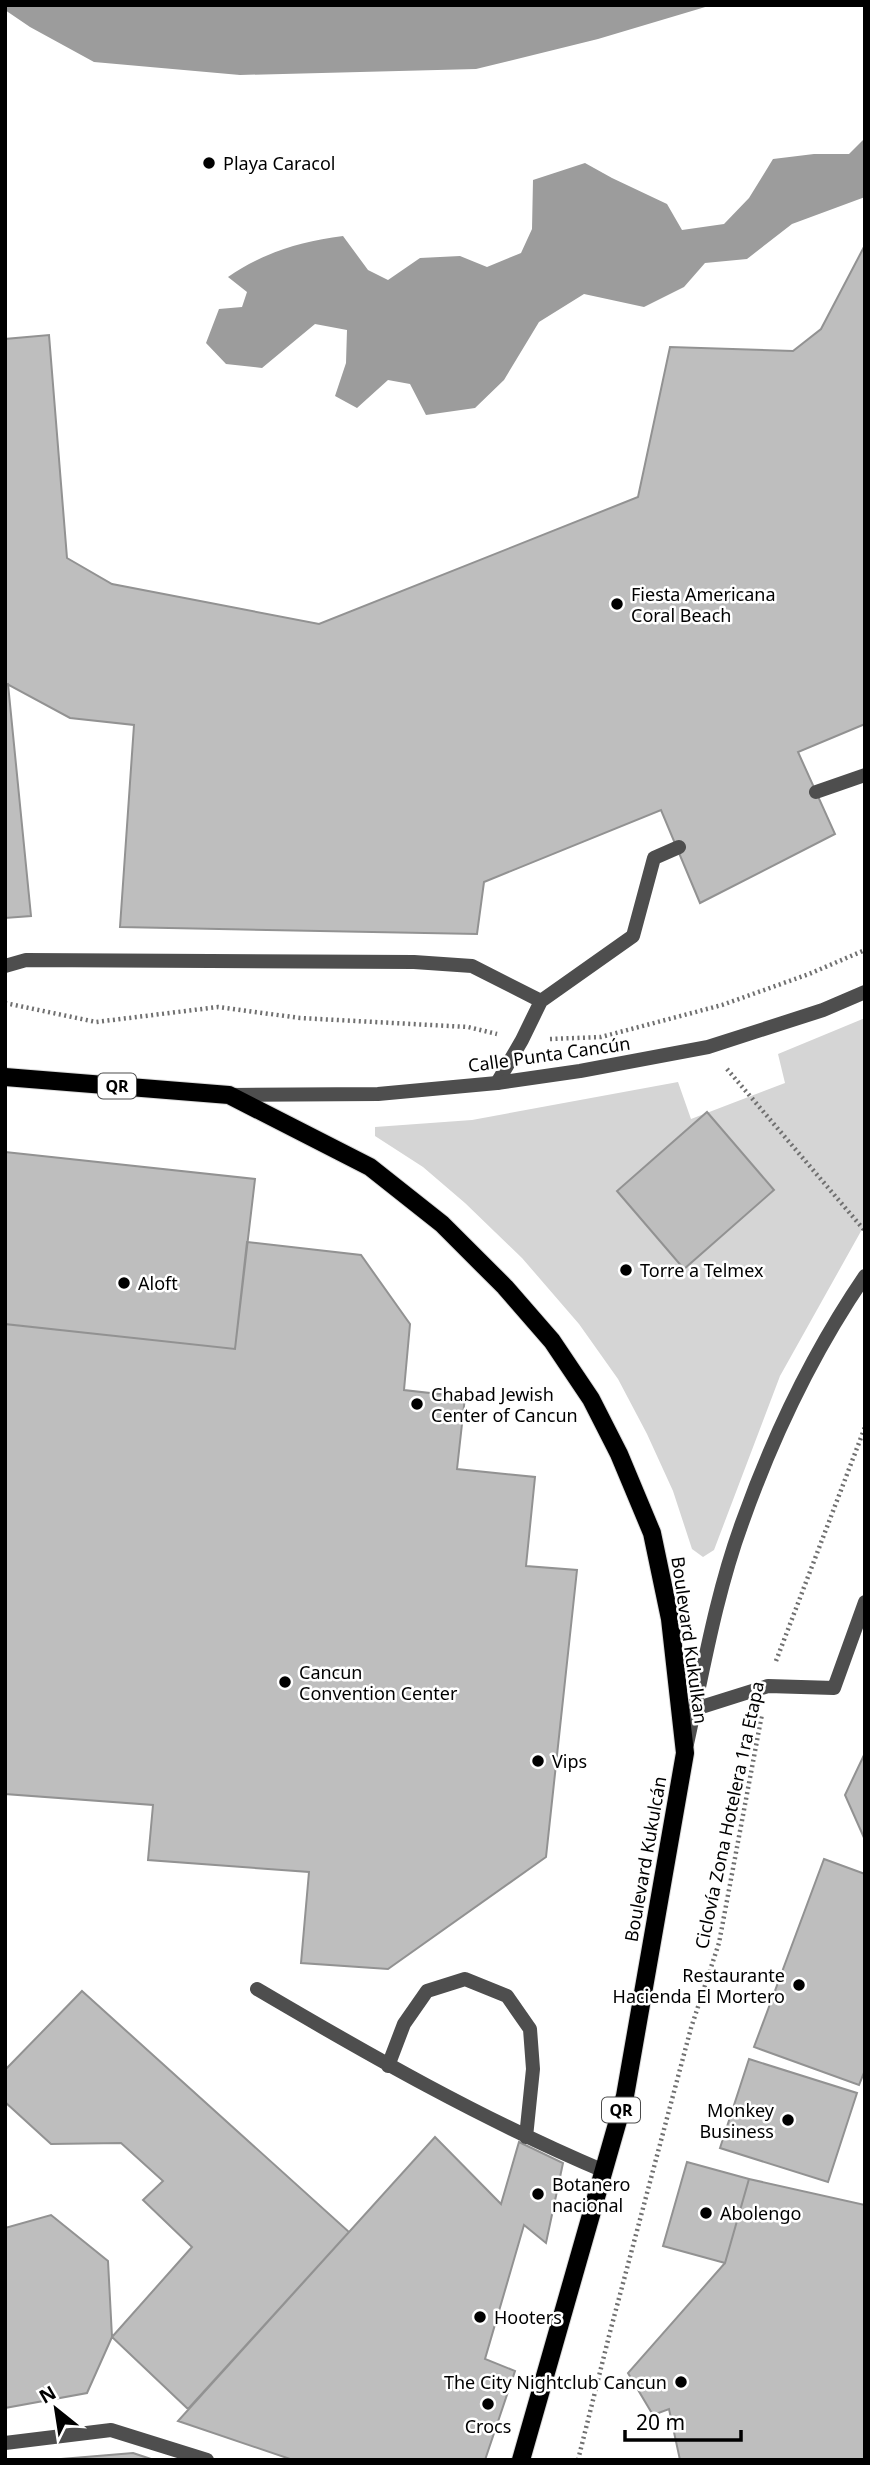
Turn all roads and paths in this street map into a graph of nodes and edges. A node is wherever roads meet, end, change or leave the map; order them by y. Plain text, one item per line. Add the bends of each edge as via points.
1 (865, 775) edge
2 (816, 792) dead end
3 (678, 847) dead end
4 (865, 950) edge
5 (5, 966) edge
6 (865, 992) edge
7 (541, 1001) junction
8 (5, 1003) edge
9 (522, 1040) junction
10 (708, 1047) junction
11 (5, 1077) edge
12 (497, 1083) junction
13 (229, 1095) junction
14 (865, 1231) edge
15 (865, 1276) edge
16 (865, 1427) edge
17 (865, 1602) edge
18 (768, 1686) junction
19 (695, 1709) junction
20 (685, 1753) junction
21 (257, 1989) dead end
22 (388, 2066) junction
23 (526, 2137) junction
24 (604, 2171) junction
25 (5, 2443) edge
26 (207, 2460) edge
27 (521, 2460) edge
28 (578, 2460) edge

1 - 2 street
3 - 7 street via 654,858 633,936
4 - 9 path via 722,1005 601,1037
5 - 7 street via 26,960 414,962 472,966
6 - 10 street, Calle Punta Cancún
7 - 9 street
8 - 9 path via 96,1022 218,1007 300,1018 467,1027
9 - 12 street
10 - 12 street, Calle Punta Cancún
10 - 14 path
11 - 13 main road, QR
12 - 13 street, Calle Punta Cancún via 378,1094
13 - 20 main road, Boulevard Kukulkan via 370,1167 442,1224 552,1341 597,1410 652,1533 670,1619
15 - 19 street via 803,1379 746,1513 713,1623
16 - 18 path, Ciclovía Zona Hotelera 1ra Etapa
17 - 18 street via 834,1688
18 - 19 street
18 - 28 path, Ciclovía Zona Hotelera 1ra Etapa via 719,1943 691,2028
19 - 20 street
20 - 24 main road, Boulevard Kukulcán / QR via 625,2096
21 - 22 street
22 - 23 street
22 - 23 street via 404,2024 427,1992 465,1979 507,1996 530,2029 533,2069
23 - 24 street
24 - 27 main road, Boulevard Kukulcán / QR
25 - 26 street via 111,2430

